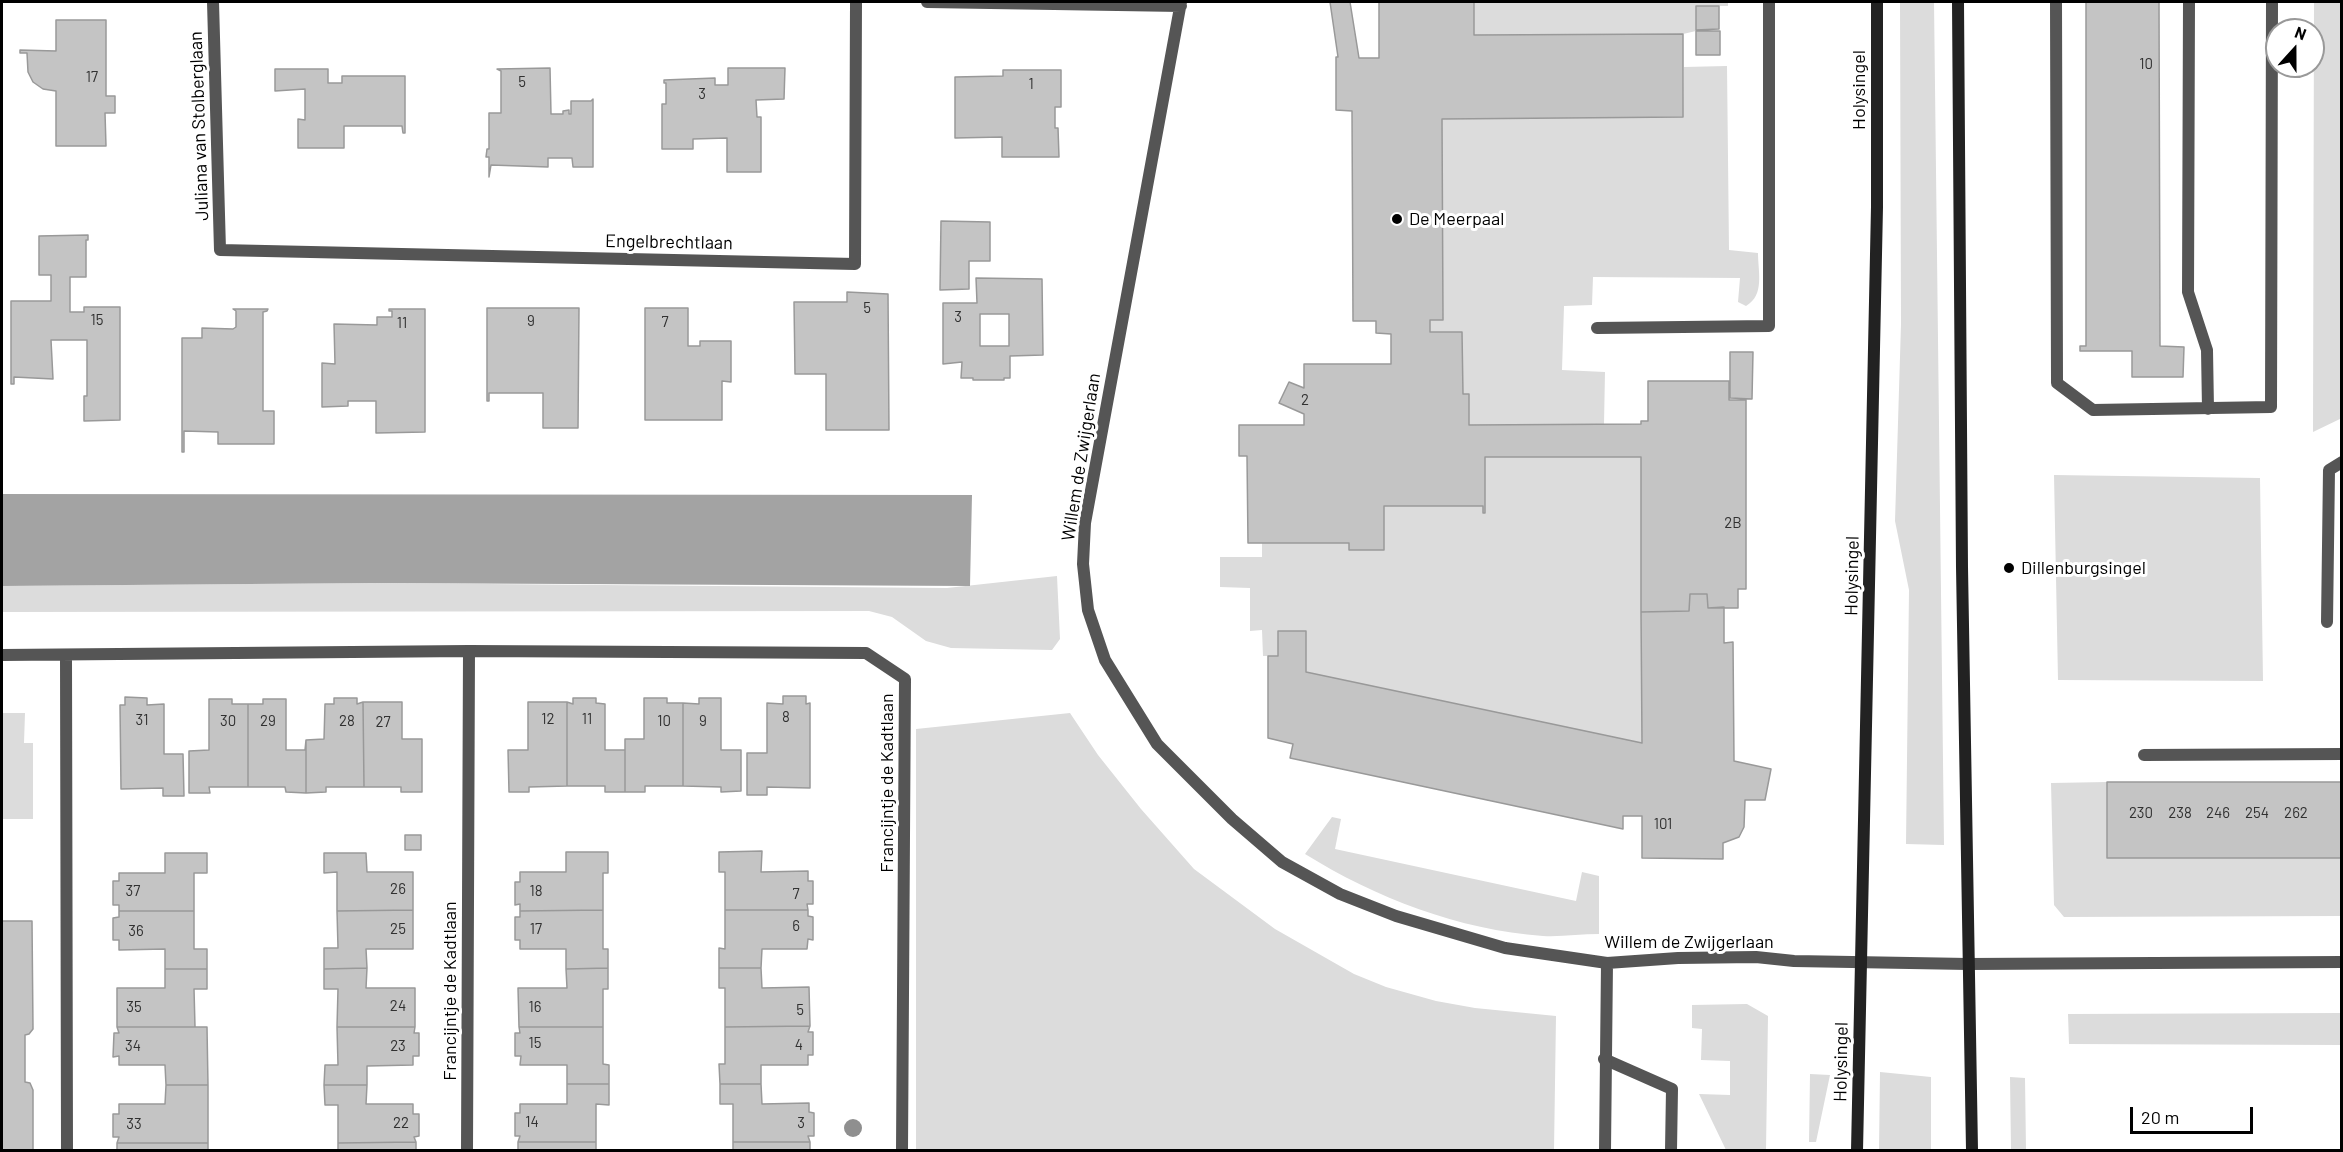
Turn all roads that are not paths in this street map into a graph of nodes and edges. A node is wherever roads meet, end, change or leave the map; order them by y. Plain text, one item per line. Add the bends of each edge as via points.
1 (213, 2) edge
2 (856, 2) edge
3 (927, 2) edge
4 (1769, 2) edge
5 (1876, 2) edge
6 (1958, 2) edge
7 (2056, 2) edge
8 (2189, 2) edge
9 (2272, 2) edge
10 (1181, 4) edge
11 (220, 250) joint
12 (1597, 328) dead end
13 (2208, 409) junction
14 (2342, 462) edge
15 (2327, 622) dead end
16 (469, 651) junction
17 (66, 654) junction
18 (2, 655) edge
19 (2342, 754) edge
20 (2144, 755) dead end
21 (1861, 962) junction
22 (2342, 962) edge
23 (1607, 963) junction
24 (1968, 964) junction
25 (1604, 1059) junction
26 (67, 1150) edge
27 (467, 1150) edge
28 (902, 1150) edge
29 (1605, 1150) edge
30 (1671, 1150) edge
31 (1857, 1150) edge
32 (1972, 1150) edge

1 - 11 street, Juliana van Stolberglaan
2 - 11 street, Engelbrechtlaan via 855,264
3 - 10 street
4 - 12 street via 1769,326
5 - 21 street, Holysingel via 1877,207
6 - 24 street
7 - 13 street via 2057,383 2093,410
8 - 13 street via 2188,292 2207,350
9 - 13 street via 2271,406
10 - 23 street, Willem de Zwijgerlaan via 1084,523 1088,610 1105,660 1157,744 1232,819 1282,862 1340,894 1396,916 1505,948
14 - 15 street via 2329,470
16 - 17 street, Francijntje de Kadtlaan
16 - 27 street, Francijntje de Kadtlaan
16 - 28 street, Francijntje de Kadtlaan via 866,653 905,679
17 - 18 street, Francijntje de Kadtlaan
17 - 26 street
19 - 20 street
21 - 23 street, Willem de Zwijgerlaan via 1756,957
21 - 24 street
21 - 31 street, Holysingel
22 - 24 street
23 - 25 street
24 - 32 street
25 - 29 street
25 - 30 street via 1672,1089

